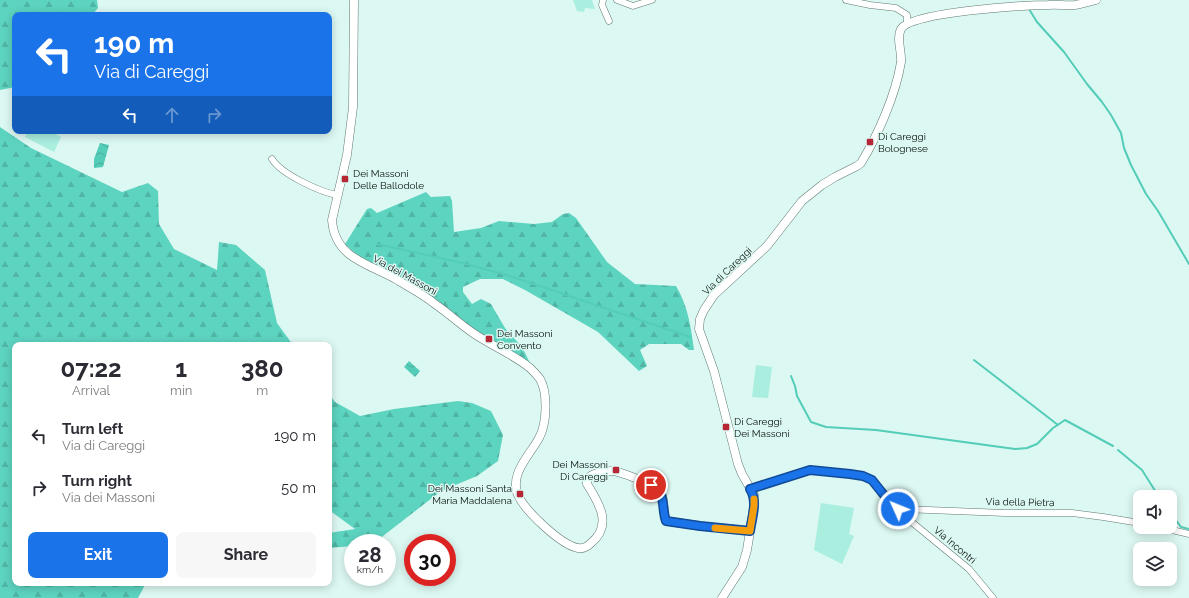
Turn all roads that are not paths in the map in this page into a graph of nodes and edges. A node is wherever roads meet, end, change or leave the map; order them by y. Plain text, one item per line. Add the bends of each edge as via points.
1 (354, 0) edge
2 (603, 0) edge
3 (617, 0) edge
4 (652, 0) edge
5 (846, 0) edge
6 (1096, 0) edge
7 (609, 21) dead end
8 (907, 23) junction
9 (272, 159) dead end
10 (337, 195) junction
11 (750, 489) junction
12 (901, 511) junction
13 (1133, 523) edge
14 (750, 531) junction
15 (1177, 531) edge
16 (1189, 534) edge
17 (722, 598) edge
18 (993, 598) edge

1 - 10 street, Via dei Massoni via 353,107 347,155
2 - 7 street via 602,5
3 - 4 street via 633,6
5 - 8 street via 896,8 907,15
6 - 8 street via 1076,5 1050,4 968,11 922,18
8 - 11 street, Via di Careggi via 899,34 901,62 890,102 861,163 822,185 802,201 767,246 714,295 700,319 699,329 714,371 738,464
9 - 10 street via 276,166 310,186
10 - 14 street, Via dei Massoni via 332,220 333,231 348,254 434,302 474,333 530,368 540,379 544,392 544,422 540,437 518,472 516,488 527,508 551,532 565,543 579,548 586,547 595,540 602,532 603,516 587,480 593,475 612,471 658,489 666,521
11 - 12 street, Via Incontri via 810,470 863,476 872,480
11 - 14 street, Via di Careggi via 754,495 754,506
12 - 13 street, Via della Pietra via 903,509 1082,514
12 - 18 street, Via Incontri via 969,569
14 - 17 street, Via di Careggi via 742,567
15 - 16 street

